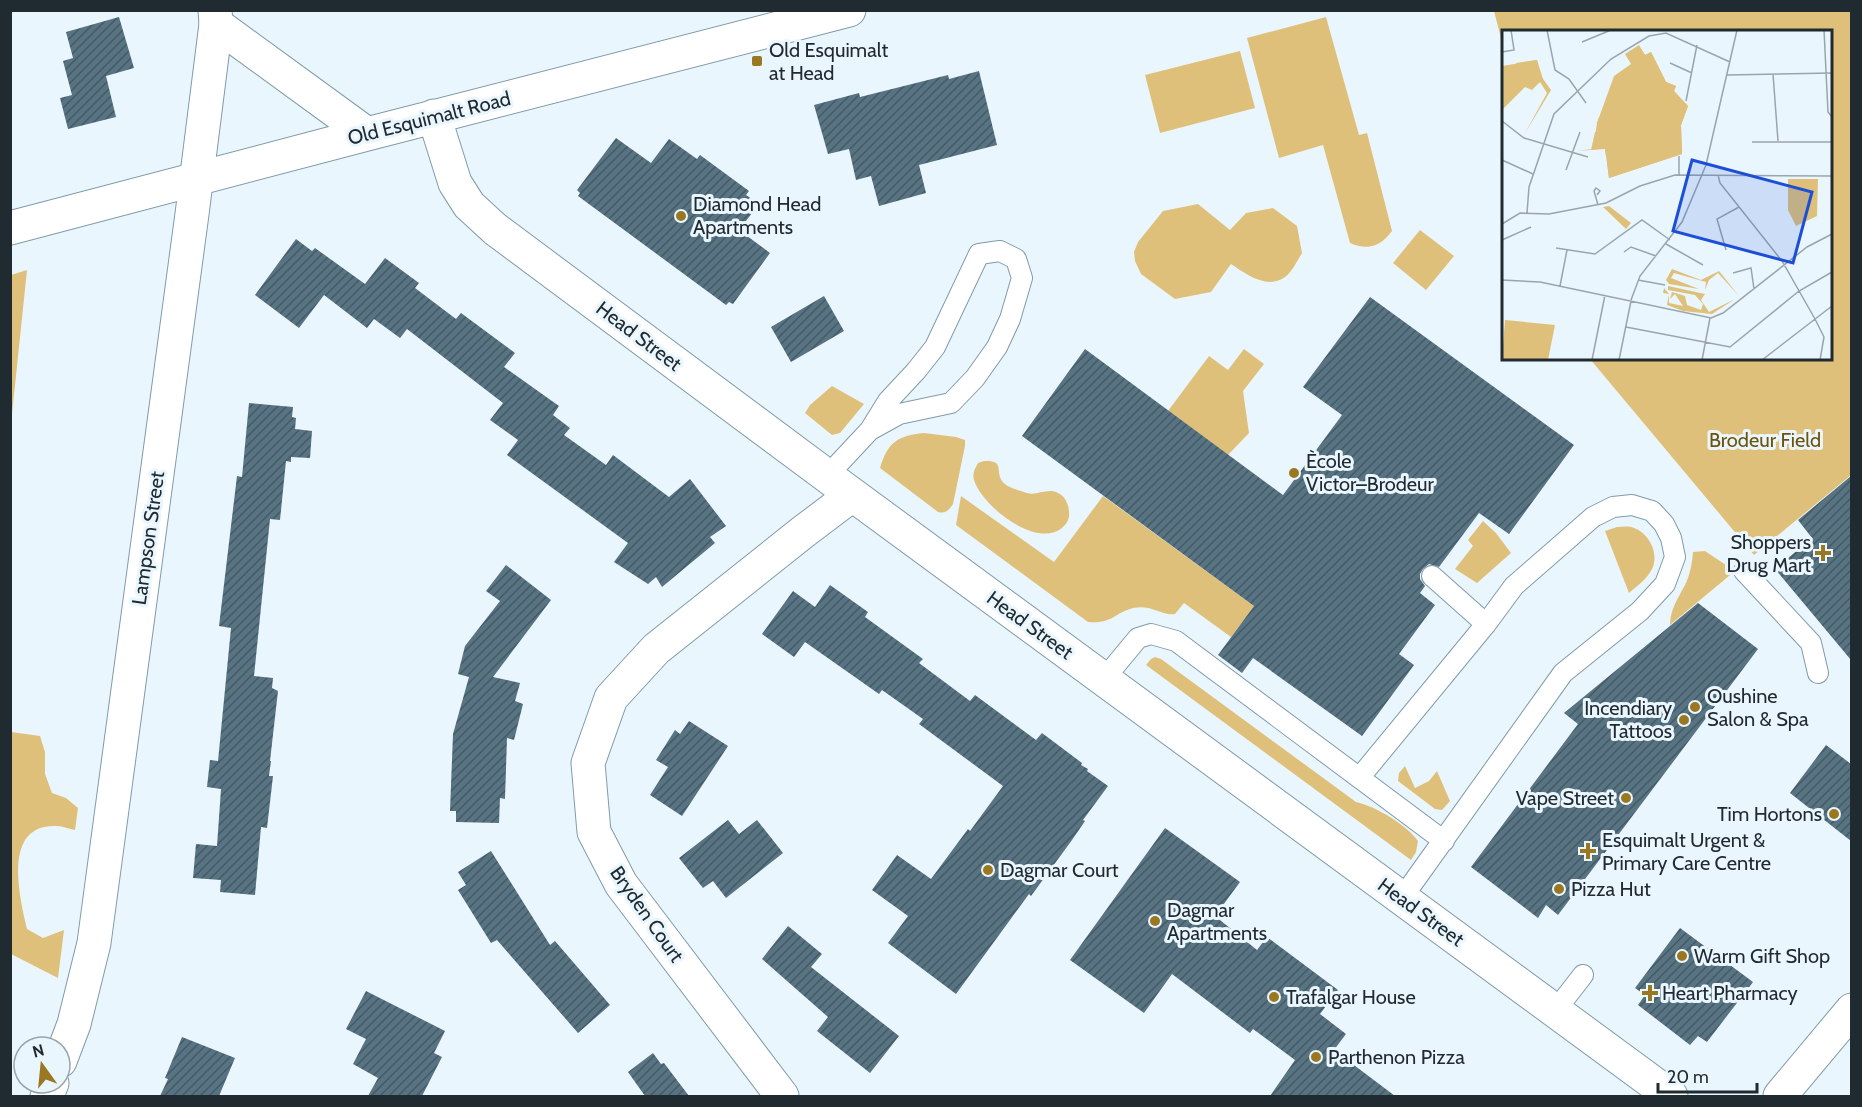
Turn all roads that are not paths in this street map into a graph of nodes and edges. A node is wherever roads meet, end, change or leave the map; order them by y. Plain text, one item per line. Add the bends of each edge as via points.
1 (849, 10) edge
2 (216, 17) edge
3 (434, 116) junction
4 (367, 134) junction
5 (196, 180) junction
6 (10, 228) edge
7 (870, 430) junction
8 (840, 486) junction
9 (1744, 571) dead end
10 (1432, 576) dead end
11 (1486, 624) junction
12 (1818, 673) dead end
13 (1104, 680) junction
14 (1360, 777) junction
15 (1444, 841) junction
16 (1402, 898) junction
17 (1582, 975) dead end
18 (1851, 1010) edge
19 (1556, 1011) junction
20 (70, 1035) edge
21 (782, 1096) edge
22 (1671, 1096) edge
23 (1780, 1096) edge

1 - 3 street, Old Esquimalt Road
2 - 4 street
2 - 5 street, Lampson Street
3 - 4 street, Old Esquimalt Road
3 - 8 street, Head Street via 455,183 469,205 495,229
4 - 5 street, Old Esquimalt Road
5 - 6 street, Old Esquimalt Road
5 - 20 street, Lampson Street via 94,943
7 - 7 lane via 899,414 951,403 975,378 997,347 1010,319 1022,278 1016,260 1000,251 979,254 935,347 888,401
7 - 8 lane
8 - 13 street, Head Street
8 - 21 street, Bryden Court via 794,539 656,649 611,698 588,763 594,832 621,884
9 - 12 lane via 1811,643
10 - 11 lane
11 - 14 lane
11 - 15 lane via 1514,586 1593,517 1613,507 1632,505 1652,512 1664,524 1675,557 1665,584 1640,611 1563,673
13 - 14 lane via 1138,638 1151,634 1176,641
13 - 16 street, Head Street
14 - 15 lane
15 - 16 lane
16 - 19 street, Head Street
17 - 19 lane
18 - 23 street
19 - 22 street, Head Street

